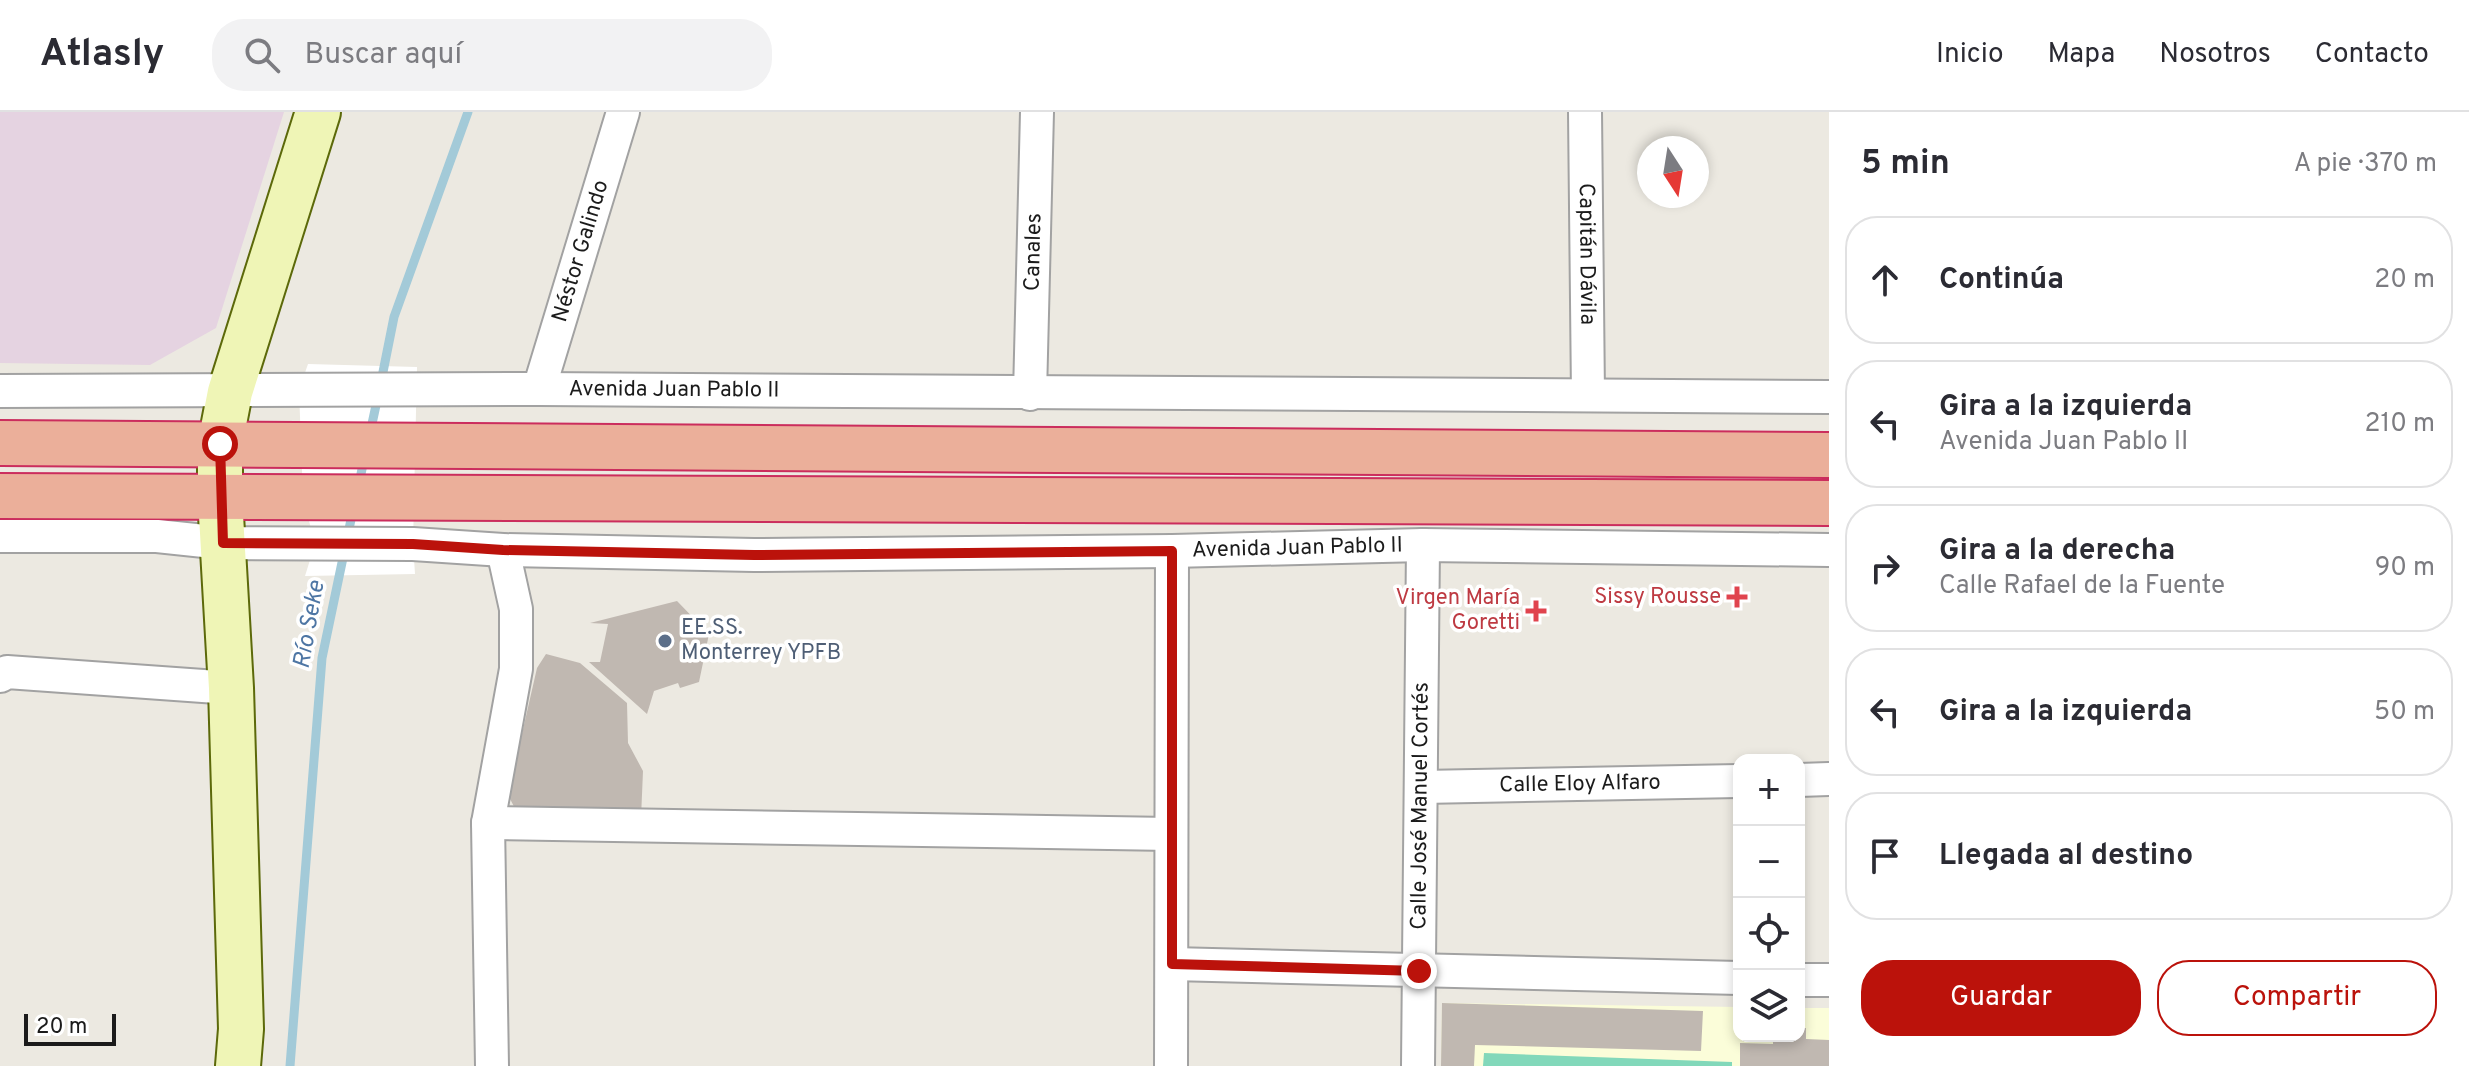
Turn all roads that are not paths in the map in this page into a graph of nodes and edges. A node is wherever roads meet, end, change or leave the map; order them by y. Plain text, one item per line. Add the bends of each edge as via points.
1 (318, 112) edge
2 (623, 112) edge
3 (1037, 112) edge
4 (1585, 112) edge
5 (539, 389) junction
6 (0, 391) edge
7 (230, 392) junction
8 (1030, 394) junction
9 (1588, 395) junction
10 (1829, 397) edge
11 (0, 443) edge
12 (220, 444) junction
13 (1829, 455) edge
14 (0, 496) edge
15 (220, 498) junction
16 (1829, 503) edge
17 (0, 536) edge
18 (223, 543) junction
19 (1423, 545) junction
20 (503, 550) junction
21 (1829, 550) edge
22 (1172, 551) junction
23 (0, 676) edge
24 (231, 688) junction
25 (1829, 779) edge
26 (1805, 780) edge
27 (1733, 781) edge
28 (1422, 787) junction
29 (488, 823) junction
30 (1170, 834) junction
31 (1172, 964) junction
32 (1419, 971) junction
33 (1733, 978) edge
34 (1805, 980) edge
35 (1829, 980) edge
36 (238, 1066) edge
37 (492, 1066) edge
38 (1171, 1066) edge
39 (1418, 1066) edge

1 - 7 main road
2 - 5 street, Néstor Galindo
3 - 8 street, Canales
4 - 9 street, Capitán Dávila
5 - 7 street, Avenida Juan Pablo II
5 - 8 street, Avenida Juan Pablo II
6 - 7 street, Avenida Juan Pablo II
7 - 12 main road
8 - 9 street, Avenida Juan Pablo II
9 - 10 street, Avenida Juan Pablo II
11 - 12 highway
12 - 13 highway
12 - 15 main road
14 - 15 highway
15 - 16 highway, Avenida Juan Pablo II
15 - 18 main road
17 - 18 street, Avenida Juan Pablo II via 157,536
18 - 20 street, Avenida Juan Pablo II
18 - 24 main road
19 - 21 street, Avenida Juan Pablo II
19 - 22 street, Avenida Juan Pablo II
19 - 28 street, Calle José Manuel Cortés
20 - 22 street, Avenida Juan Pablo II via 754,555
20 - 29 street via 516,609 516,669
22 - 30 street
23 - 24 street via 7,672
24 - 36 main road
25 - 26 street
27 - 28 street, Calle Eloy Alfaro
28 - 32 street, Calle José Manuel Cortés
29 - 30 street
29 - 37 street
30 - 31 street
31 - 32 street
31 - 38 street
32 - 33 street
32 - 39 street, Calle José Manuel Cortés
34 - 35 street

